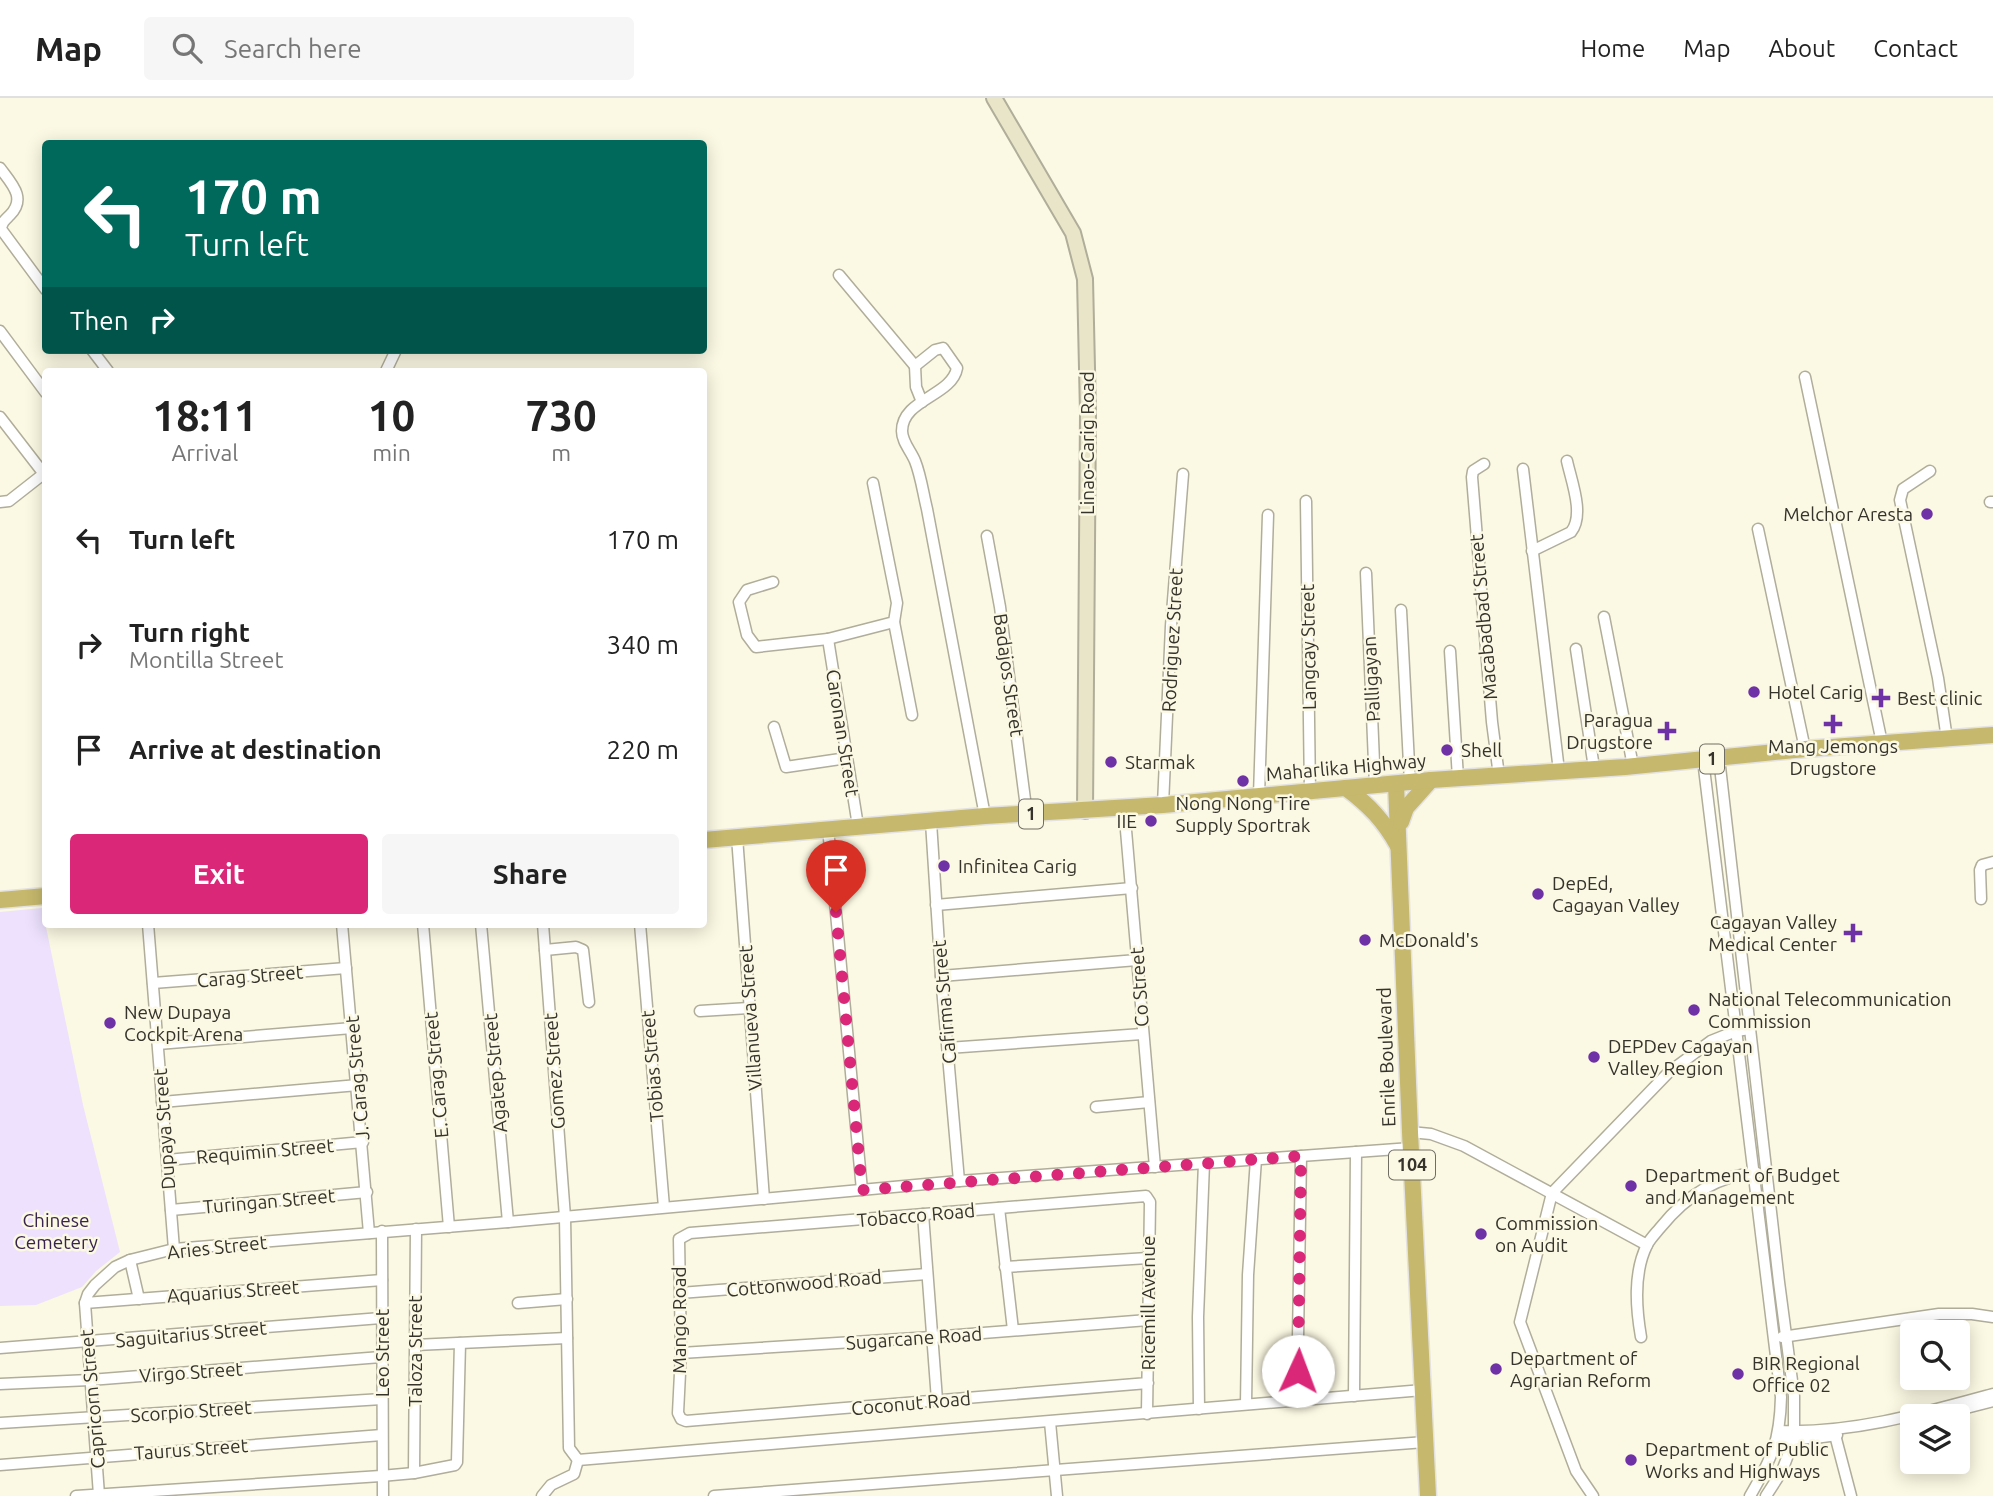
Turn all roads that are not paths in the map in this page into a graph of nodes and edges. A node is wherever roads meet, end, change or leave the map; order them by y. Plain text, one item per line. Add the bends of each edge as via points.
1 (994, 98) edge
2 (0, 168) edge
3 (839, 275) dead end
4 (42, 285) edge
5 (0, 331) edge
6 (95, 354) edge
7 (915, 366) junction
8 (106, 368) edge
9 (1805, 377) dead end
10 (42, 388) edge
11 (922, 402) junction
12 (0, 417) edge
13 (1567, 461) dead end
14 (1484, 464) dead end
15 (42, 469) edge
16 (1523, 470) dead end
17 (1930, 471) dead end
18 (1182, 474) dead end
19 (42, 475) edge
20 (873, 483) dead end
21 (1306, 501) dead end
22 (0, 502) edge
23 (1268, 515) dead end
24 (1758, 529) dead end
25 (987, 536) dead end
26 (1532, 551) junction
27 (1366, 573) dead end
28 (773, 582) dead end
29 (1401, 610) dead end
30 (1604, 617) dead end
31 (894, 622) junction
32 (828, 639) junction
33 (1576, 649) dead end
34 (1450, 651) dead end
35 (912, 715) dead end
36 (774, 727) dead end
37 (1993, 735) edge
38 (1947, 739) junction
39 (1882, 743) junction
40 (1805, 749) junction
41 (847, 758) junction
42 (1711, 759) junction
43 (1633, 766) junction
44 (1594, 768) junction
45 (1559, 771) junction
46 (1499, 776) junction
47 (1458, 778) junction
48 (1431, 780) junction
49 (1403, 783) junction
50 (1375, 786) junction
51 (1346, 788) junction
52 (1310, 793) junction
53 (1259, 796) junction
54 (1163, 805) junction
55 (1124, 807) junction
56 (1085, 811) junction
57 (1027, 814) junction
58 (985, 816) junction
59 (931, 822) junction
60 (858, 826) junction
61 (828, 828) junction
62 (737, 837) junction
63 (709, 839) edge
64 (1399, 842) junction
65 (1993, 862) edge
66 (1132, 888) junction
67 (42, 896) edge
68 (1982, 899) dead end
69 (0, 900) edge
70 (936, 905) junction
71 (148, 928) edge
72 (342, 928) edge
73 (423, 928) edge
74 (481, 928) edge
75 (543, 928) edge
76 (640, 928) edge
77 (545, 950) junction
78 (1137, 960) junction
79 (346, 968) junction
80 (941, 976) junction
81 (153, 983) junction
82 (589, 1002) dead end
83 (749, 1008) junction
84 (699, 1012) dead end
85 (352, 1028) junction
86 (1750, 1029) junction
87 (1735, 1031) junction
88 (1142, 1034) junction
89 (158, 1044) junction
90 (948, 1048) junction
91 (358, 1085) junction
92 (162, 1102) junction
93 (1149, 1102) junction
94 (1096, 1107) dead end
95 (1410, 1140) junction
96 (363, 1142) junction
97 (1356, 1152) junction
98 (1301, 1156) junction
99 (1256, 1159) junction
100 (167, 1160) junction
101 (1204, 1163) junction
102 (1155, 1167) junction
103 (1754, 1173) junction
104 (1766, 1173) junction
105 (959, 1181) junction
106 (862, 1190) junction
107 (367, 1192) junction
108 (1552, 1193) junction
109 (1143, 1195) joint
110 (764, 1199) junction
111 (664, 1207) junction
112 (999, 1208) junction
113 (171, 1210) junction
114 (923, 1214) junction
115 (565, 1217) junction
116 (508, 1222) junction
117 (449, 1227) junction
118 (416, 1229) junction
119 (383, 1231) junction
120 (369, 1233) junction
121 (690, 1233) joint
122 (1647, 1245) junction
123 (174, 1249) junction
124 (1148, 1258) junction
125 (130, 1260) junction
126 (1005, 1267) junction
127 (927, 1274) junction
128 (382, 1280) junction
129 (680, 1293) junction
130 (567, 1298) junction
131 (139, 1299) junction
132 (85, 1303) junction
133 (518, 1303) dead end
134 (1993, 1317) edge
135 (381, 1318) junction
136 (1148, 1320) junction
137 (1013, 1330) junction
138 (1788, 1336) junction
139 (932, 1337) junction
140 (1641, 1337) dead end
141 (567, 1338) junction
142 (1774, 1339) junction
143 (86, 1342) junction
144 (460, 1343) junction
145 (415, 1345) junction
146 (0, 1348) edge
147 (681, 1353) junction
148 (381, 1357) junction
149 (90, 1380) junction
150 (1148, 1383) junction
151 (0, 1384) edge
152 (1423, 1390) junction
153 (1993, 1394) edge
154 (1354, 1396) junction
155 (382, 1399) junction
156 (1297, 1399) junction
157 (937, 1400) junction
158 (1993, 1401) edge
159 (1246, 1404) junction
160 (1970, 1407) edge
161 (1199, 1409) junction
162 (678, 1413) joint
163 (1147, 1414) junction
164 (93, 1418) junction
165 (1795, 1419) junction
166 (1050, 1422) junction
167 (1900, 1422) edge
168 (0, 1423) edge
169 (382, 1435) junction
170 (1779, 1435) junction
171 (1794, 1435) junction
172 (1813, 1435) junction
173 (1835, 1435) junction
174 (1425, 1442) junction
175 (97, 1456) junction
176 (1788, 1458) junction
177 (578, 1460) junction
178 (0, 1465) edge
179 (1054, 1470) junction
180 (414, 1473) junction
181 (381, 1476) junction
182 (99, 1495) edge
183 (76, 1496) edge
184 (383, 1496) edge
185 (542, 1496) edge
186 (714, 1496) edge
187 (1057, 1496) edge
188 (1428, 1496) edge
189 (1593, 1496) edge
190 (1750, 1496) edge
191 (1766, 1496) edge
192 (1852, 1496) edge

1 - 56 main road, Linao-Carig Road via 1073,233 1086,279
2 - 4 street via 19,201 1,229
3 - 7 street
5 - 10 street
6 - 8 street
7 - 11 street
7 - 11 street via 943,348 957,369 951,381
9 - 39 street
11 - 58 street via 906,417 902,434 921,482
12 - 15 street
13 - 26 street via 1575,526
14 - 46 street, Macabadbad Street via 1472,477
16 - 26 street
17 - 38 street via 1902,489 1900,499
18 - 54 street, Rodriguez Street
19 - 22 street
20 - 31 street via 897,603
21 - 52 street, Langcay Street
23 - 53 street
24 - 40 street
25 - 57 street, Badajos Street
26 - 45 street
27 - 50 street, Palligayan
28 - 32 street via 747,590 740,598 753,645
29 - 49 street
30 - 43 street
31 - 32 street
31 - 35 street
32 - 41 street, Caronan Street
33 - 44 street
34 - 47 street
36 - 41 street via 786,767
37 - 38 highway, Maharlika Highway / 1
38 - 39 highway, Maharlika Highway / 1
39 - 40 highway, Maharlika Highway / 1
40 - 42 highway, Maharlika Highway / 1
41 - 60 street, Caronan Street
42 - 43 highway, Maharlika Highway / 1
42 - 86 street
42 - 87 street
43 - 44 highway, Maharlika Highway / 1
44 - 45 highway, Maharlika Highway / 1
45 - 46 highway, Maharlika Highway / 1
46 - 47 highway, Maharlika Highway / 1
47 - 48 highway, Maharlika Highway / 1
48 - 49 highway, Maharlika Highway / 1
48 - 64 highway via 1406,808
49 - 50 highway, Maharlika Highway / 1
49 - 64 highway, Enrile Boulevard / 104
50 - 51 highway, Maharlika Highway / 1
51 - 52 highway, Maharlika Highway / 1
51 - 64 highway via 1372,809
52 - 53 highway, Maharlika Highway / 1
53 - 54 highway, Maharlika Highway / 1
54 - 55 highway, Maharlika Highway / 1
55 - 56 highway, Maharlika Highway / 1
55 - 66 street, Co Street
56 - 57 highway, Maharlika Highway / 1
57 - 58 highway, Maharlika Highway / 1
58 - 59 highway, Maharlika Highway / 1
59 - 60 highway, Maharlika Highway / 1
59 - 70 street, Cafirma Street
60 - 61 highway, Maharlika Highway / 1
61 - 62 highway, Maharlika Highway / 1
61 - 106 street
62 - 63 highway, Maharlika Highway / 1
62 - 83 street, Villanueva Street
64 - 95 highway, Enrile Boulevard / 104
65 - 68 street via 1980,870
66 - 70 street
66 - 78 street, Co Street
67 - 69 highway
70 - 80 street, Cafirma Street
71 - 81 street, Dupaya Street
72 - 79 street, J. Carag Street
73 - 117 street, E. Carag Street
74 - 116 street, Agatep Street
75 - 77 street, Gomez Street
76 - 111 street, Tobias Street
77 - 82 street via 583,950
77 - 115 street, Gomez Street
78 - 80 street
78 - 88 street, Co Street
79 - 81 street, Carag Street
79 - 85 street, J. Carag Street
80 - 90 street, Cafirma Street
81 - 89 street, Dupaya Street
83 - 84 street
83 - 110 street, Villanueva Street
85 - 89 street
85 - 91 street, J. Carag Street
86 - 87 street
86 - 104 street
87 - 103 street
87 - 108 street via 1711,1041 1669,1072
88 - 90 street
88 - 93 street, Co Street
89 - 92 street, Dupaya Street
90 - 105 street, Cafirma Street
91 - 92 street
91 - 96 street, J. Carag Street
92 - 100 street, Dupaya Street
93 - 94 street
93 - 102 street, Co Street
95 - 97 street, Aries Street
95 - 108 street, Aries Street via 1431,1135 1464,1146
95 - 152 highway, Enrile Boulevard / 104
96 - 100 street, Requimin Street
96 - 107 street, J. Carag Street
97 - 98 street, Aries Street
97 - 154 street
98 - 99 street, Aries Street
98 - 156 street
99 - 101 street, Aries Street
99 - 159 street
100 - 113 street, Dupaya Street
101 - 102 street, Aries Street
101 - 161 street
102 - 105 street, Aries Street
103 - 104 street
103 - 122 street via 1700,1190
103 - 142 street
104 - 138 street
105 - 106 street, Aries Street
106 - 110 street, Aries Street
107 - 113 street, Turingan Street
107 - 120 street, J. Carag Street
108 - 122 street, Aries Street
108 - 189 street via 1520,1322 1576,1471
109 - 112 street, Tobacco Road
109 - 124 street, Ricemill Avenue via 1150,1202
110 - 111 street, Aries Street
111 - 115 street, Aries Street
112 - 114 street, Tobacco Road
112 - 126 street
113 - 123 street, Dupaya Street
114 - 121 street, Tobacco Road
114 - 127 street
115 - 116 street, Aries Street
115 - 130 street, Gomez Street
116 - 117 street, Aries Street
117 - 118 street, Aries Street
118 - 119 street, Aries Street
118 - 145 street, Taloza Street
119 - 120 street, Aries Street
119 - 128 street, Leo Street
120 - 123 street, Aries Street
121 - 129 street, Mango Road via 679,1239
122 - 140 street via 1637,1281
123 - 125 street, Aries Street
124 - 126 street
124 - 136 street, Ricemill Avenue
125 - 131 street
125 - 132 street, Aries Street via 102,1276
126 - 137 street
127 - 129 street, Cottonwood Road
127 - 139 street
128 - 131 street, Aquarius Street
128 - 135 street, Leo Street
129 - 147 street, Mango Road
130 - 133 street
130 - 141 street, Gomez Street
131 - 132 street, Aquarius Street
132 - 143 street, Capricorn Street
134 - 138 street via 1939,1314
135 - 143 street, Saguitarius Street
135 - 148 street, Leo Street
136 - 137 street, Sugarcane Road
136 - 150 street, Ricemill Avenue
137 - 139 street, Sugarcane Road
138 - 142 street
138 - 165 street
139 - 147 street, Sugarcane Road
139 - 157 street
141 - 144 street
141 - 177 street, Gomez Street via 569,1448
142 - 170 street
143 - 146 street, Saguitarius Street
143 - 149 street, Capricorn Street
144 - 145 street
144 - 180 street via 457,1462
145 - 180 street, Taloza Street
147 - 162 street, Mango Road
148 - 149 street, Virgo Street
148 - 155 street, Leo Street
149 - 151 street, Virgo Street
149 - 164 street, Capricorn Street
150 - 157 street, Coconut Road
150 - 163 street, Ricemill Avenue
152 - 154 street
152 - 174 highway, Enrile Boulevard / 104
153 - 172 street
154 - 156 street
155 - 164 street, Scorpio Street
155 - 169 street, Leo Street
156 - 159 street
157 - 162 street, Coconut Road via 694,1422 683,1420
158 - 160 street
159 - 161 street
161 - 163 street
163 - 166 street
164 - 168 street, Scorpio Street
164 - 175 street, Capricorn Street
165 - 171 street
165 - 172 street
166 - 177 street
166 - 179 street
167 - 173 street
169 - 175 street, Taurus Street
169 - 181 street, Leo Street
170 - 171 street
170 - 190 street
171 - 172 street
171 - 176 street
172 - 173 street
172 - 176 street
173 - 192 street
174 - 179 street
174 - 188 highway, Enrile Boulevard / 104
175 - 178 street, Taurus Street
175 - 182 street, Capricorn Street
176 - 191 street
177 - 185 street via 574,1474 551,1485
179 - 186 street
179 - 187 street
180 - 181 street
181 - 182 street
181 - 184 street, Leo Street
182 - 183 street

